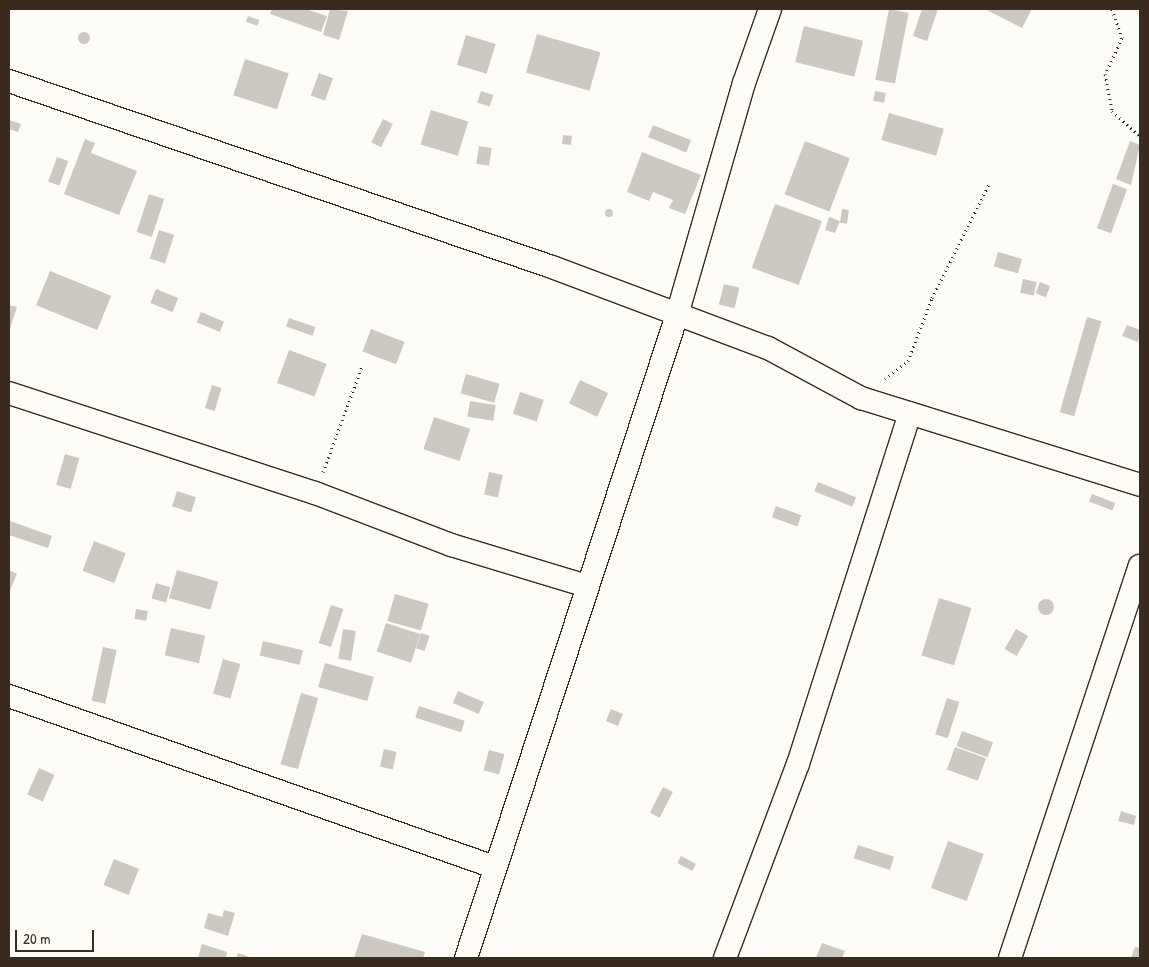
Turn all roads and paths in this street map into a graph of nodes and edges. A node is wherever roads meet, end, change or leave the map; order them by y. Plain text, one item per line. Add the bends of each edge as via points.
1 (1112, 9) edge
2 (762, 11) edge
3 (9, 81) edge
4 (1140, 136) edge
5 (989, 184) dead end
6 (677, 315) junction
7 (363, 364) dead end
8 (9, 393) edge
9 (861, 398) junction
10 (910, 413) junction
11 (1140, 485) edge
12 (315, 494) junction
13 (1140, 566) edge
14 (587, 586) junction
15 (9, 696) edge
16 (494, 867) junction
17 (466, 958) edge
18 (725, 958) edge
19 (1010, 958) edge

1 - 4 path via 1122,38 1105,74 1112,111
2 - 6 street
3 - 6 street via 543,264
5 - 9 path via 932,298 908,361
6 - 9 street via 768,348
6 - 14 street
7 - 12 path
8 - 12 street
9 - 10 street
10 - 11 street
10 - 18 street via 798,764
12 - 14 street via 451,545
13 - 19 street
14 - 16 street
15 - 16 street
16 - 17 street

